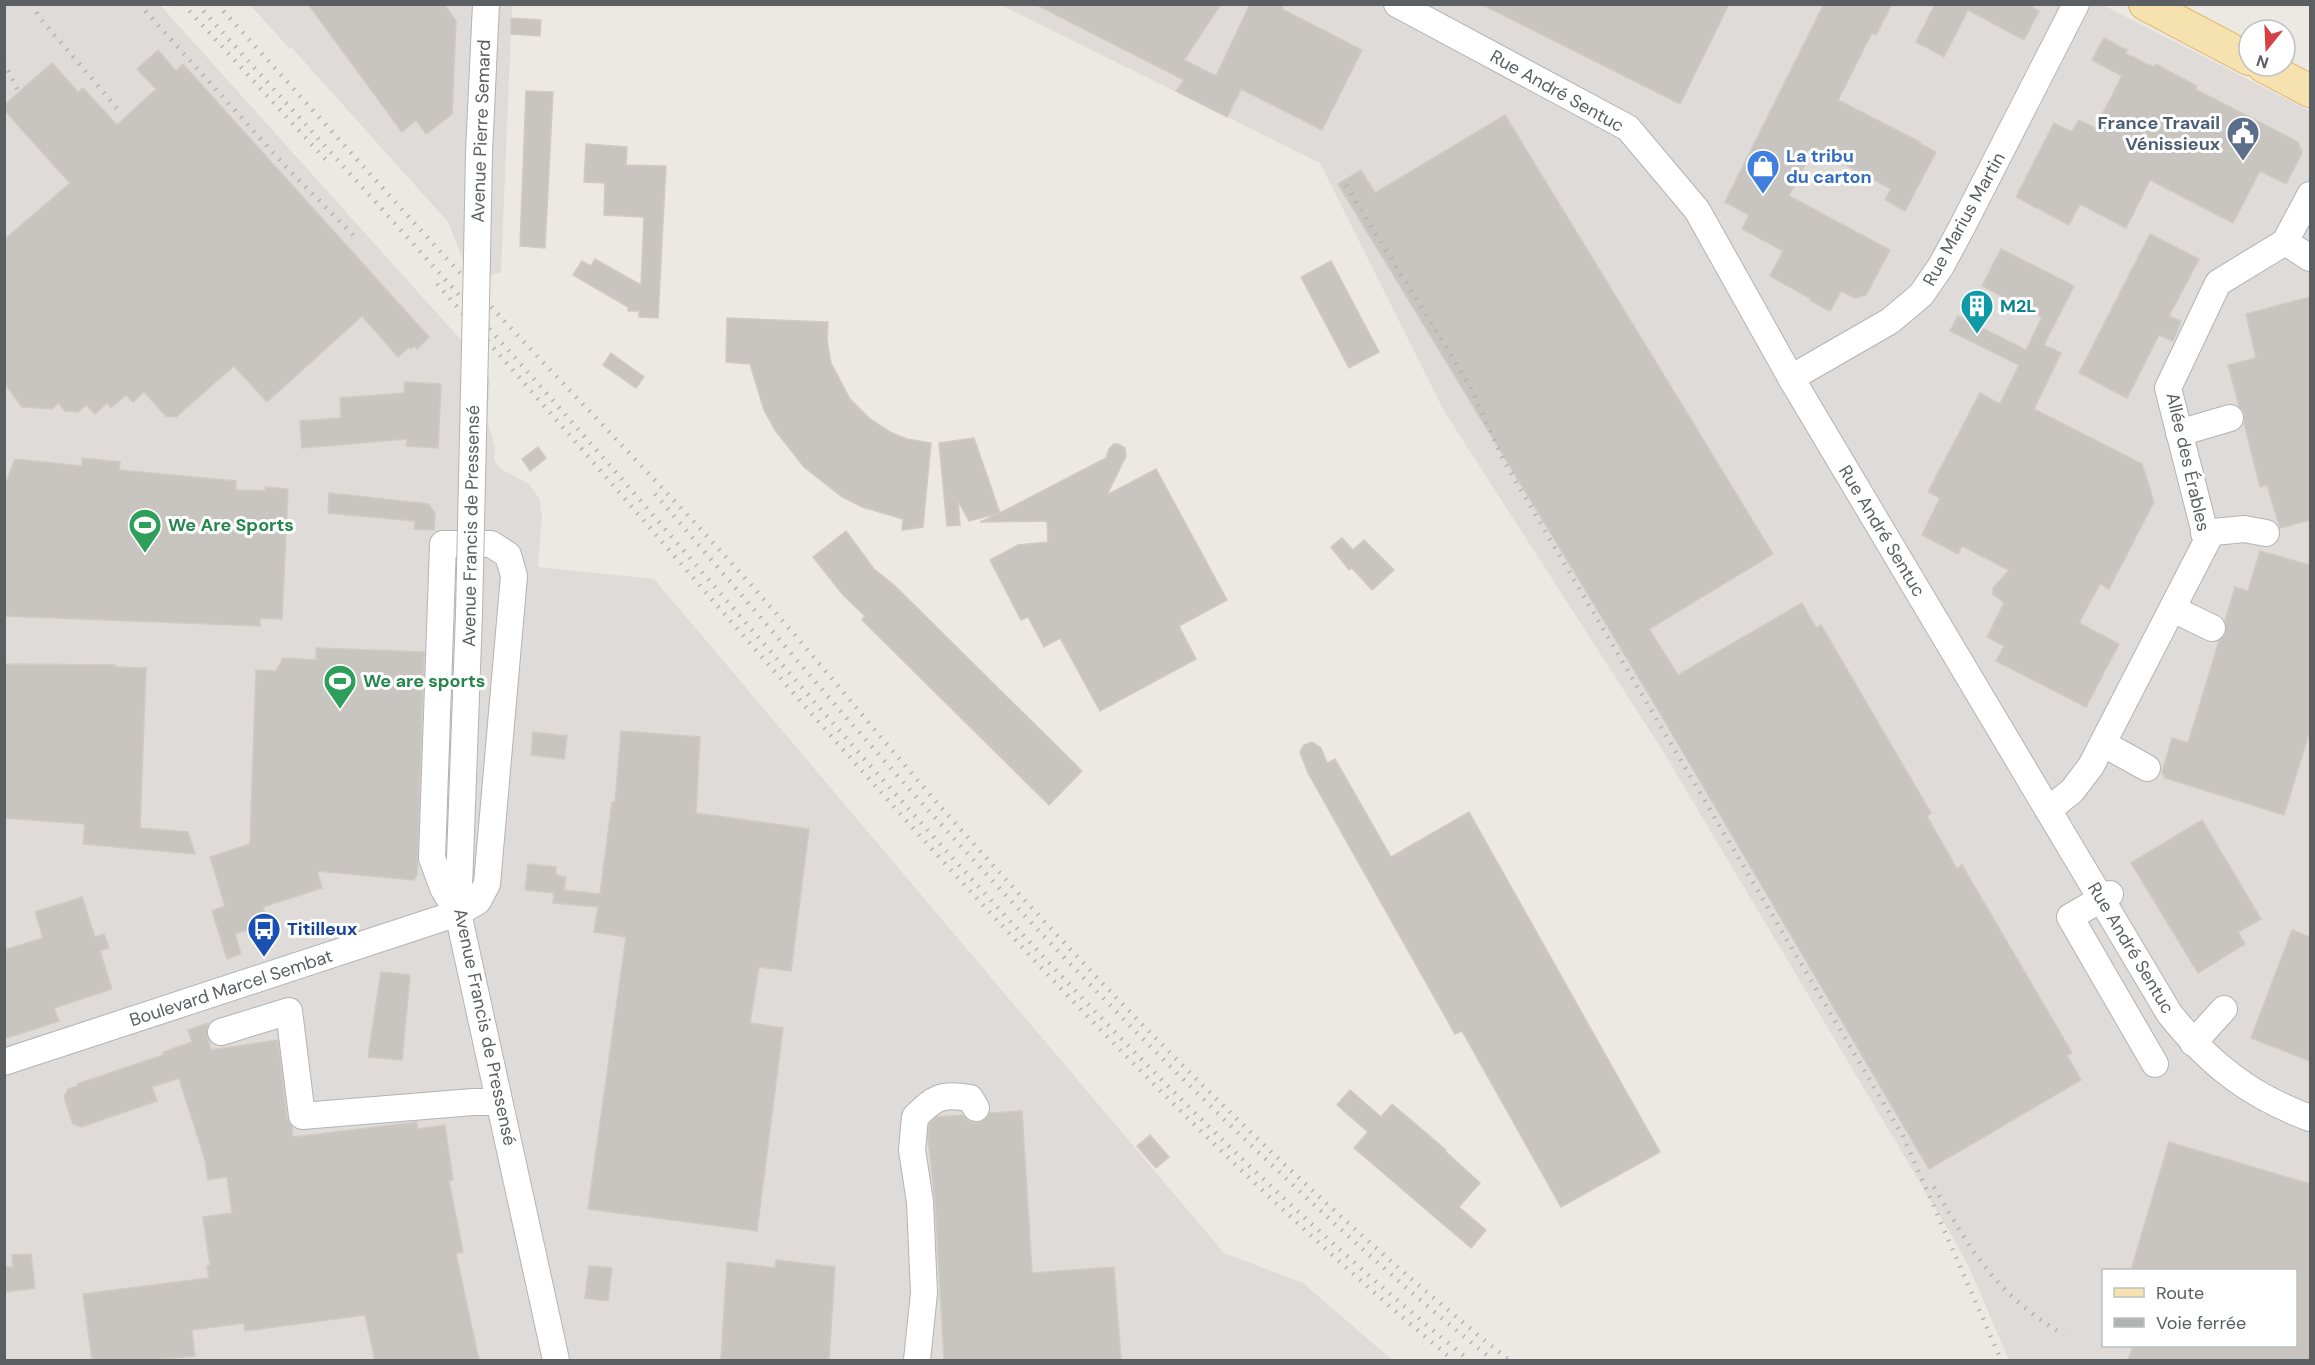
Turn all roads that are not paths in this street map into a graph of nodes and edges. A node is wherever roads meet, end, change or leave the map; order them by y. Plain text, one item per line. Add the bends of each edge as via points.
1 (486, 4) edge
2 (1397, 4) edge
3 (2076, 4) edge
4 (2145, 4) edge
5 (2172, 4) edge
6 (2237, 39) edge
7 (2237, 53) edge
8 (2286, 78) edge
9 (2310, 91) edge
10 (2310, 195) edge
11 (2285, 242) junction
12 (477, 257) joint
13 (2310, 258) edge
14 (1791, 378) junction
15 (2230, 418) dead end
16 (2179, 433) junction
17 (2204, 533) junction
18 (2266, 533) dead end
19 (2173, 609) junction
20 (2212, 628) dead end
21 (2104, 744) junction
22 (2147, 768) dead end
23 (2048, 810) junction
24 (2106, 897) junction
25 (458, 913) junction
26 (2224, 1009) dead end
27 (221, 1032) dead end
28 (2193, 1043) junction
29 (4, 1062) edge
30 (2155, 1064) dead end
31 (499, 1102) junction
32 (976, 1108) dead end
33 (2310, 1118) edge
34 (556, 1360) edge
35 (917, 1360) edge

1 - 12 street, Avenue Pierre Semard
2 - 14 street, Rue André Sentuc via 1629,128 1697,210
3 - 14 street, Rue Marius Martin via 1962,229 1921,295 1890,321
4 - 7 main road
5 - 6 main road
8 - 9 main road
10 - 11 street
11 - 13 street
11 - 16 street, Allée des Érables via 2217,283 2168,388
12 - 25 street, Avenue Francis de Pressensé, bridge
14 - 23 street, Rue André Sentuc
15 - 16 street
16 - 17 street, Allée des Érables
17 - 18 street via 2244,529
17 - 19 street, Allée des Érables via 2206,541
19 - 20 street
19 - 21 street, Allée des Érables
21 - 22 street
21 - 23 street, Allée des Érables via 2072,791
23 - 24 street, Rue André Sentuc
24 - 28 street, Rue André Sentuc via 2169,1013
24 - 30 street via 2070,917
25 - 25 street, Boulevard Marcel Sembat via 432,858 443,544 491,544 508,555 514,576 507,664 487,884 478,901
25 - 29 street, Boulevard Marcel Sembat
25 - 31 street, Avenue Francis de Pressensé
26 - 28 street
27 - 31 street via 289,1011 302,1116
28 - 33 street, Rue André Sentuc via 2250,1090
31 - 34 street, Avenue Francis de Pressensé
32 - 35 street via 970,1098 951,1095 933,1100 915,1117 912,1150 920,1202 924,1293

